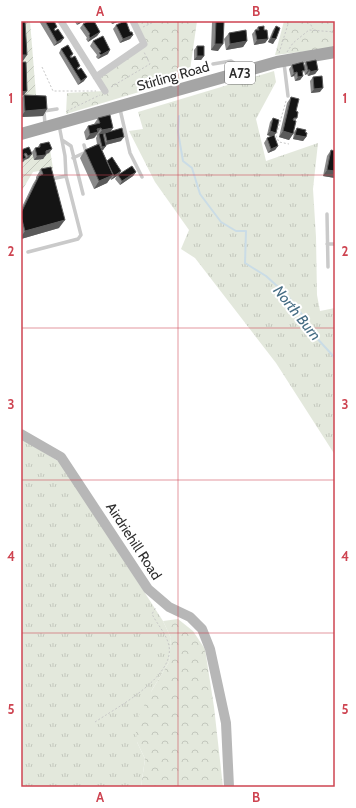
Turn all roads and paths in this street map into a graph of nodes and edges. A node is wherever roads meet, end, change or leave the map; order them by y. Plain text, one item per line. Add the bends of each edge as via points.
1 (60, 21) edge
2 (133, 21) edge
3 (156, 21) edge
4 (289, 21) edge
5 (309, 21) edge
6 (137, 30) junction
7 (313, 30) junction
8 (335, 32) edge
9 (141, 46) junction
10 (335, 52) edge
11 (282, 61) junction
12 (213, 64) dead end
13 (42, 67) dead end
14 (236, 74) junction
15 (96, 77) junction
16 (105, 91) junction
17 (288, 96) joint
18 (120, 107) junction
19 (57, 109) dead end
20 (66, 112) dead end
21 (59, 125) junction
22 (45, 128) junction
23 (21, 134) edge
24 (62, 140) junction
25 (289, 144) dead end
26 (84, 145) dead end
27 (73, 158) junction
28 (66, 176) junction
29 (142, 177) dead end
30 (51, 180) edge
31 (83, 194) dead end
32 (327, 214) dead end
33 (327, 244) junction
34 (335, 244) edge
35 (28, 252) dead end
36 (328, 267) dead end
37 (21, 434) edge
38 (164, 603) junction
39 (95, 722) dead end
40 (229, 787) edge

1 - 15 street
2 - 6 street
3 - 6 path
4 - 11 path
5 - 7 path
6 - 9 street via 144,44
7 - 8 path
7 - 11 path via 309,30 293,43
9 - 15 street
9 - 16 path via 150,64
10 - 11 main road, Stirling Road / A73
11 - 14 main road, Stirling Road / A73
11 - 17 lane
12 - 14 lane via 231,61 234,63
13 - 16 path via 53,91
14 - 18 main road, Stirling Road / A73
15 - 16 street
16 - 20 path
17 - 25 path via 276,136 279,142
18 - 21 main road, Stirling Road / A73
18 - 29 lane via 130,153
19 - 22 lane via 44,111
21 - 22 main road, Stirling Road / A73
21 - 24 lane
22 - 23 main road, Stirling Road / A73
24 - 27 lane via 71,146
24 - 28 lane
26 - 27 lane via 86,153
27 - 31 lane
28 - 30 lane
28 - 35 lane via 80,237
32 - 33 lane
33 - 34 lane
33 - 36 lane
37 - 38 street, Airdriehill Road via 60,456 148,589
38 - 39 path via 156,606 152,614 167,641 168,660 146,688
38 - 40 street, Airdriehill Road via 190,617 202,629 210,650 226,723

